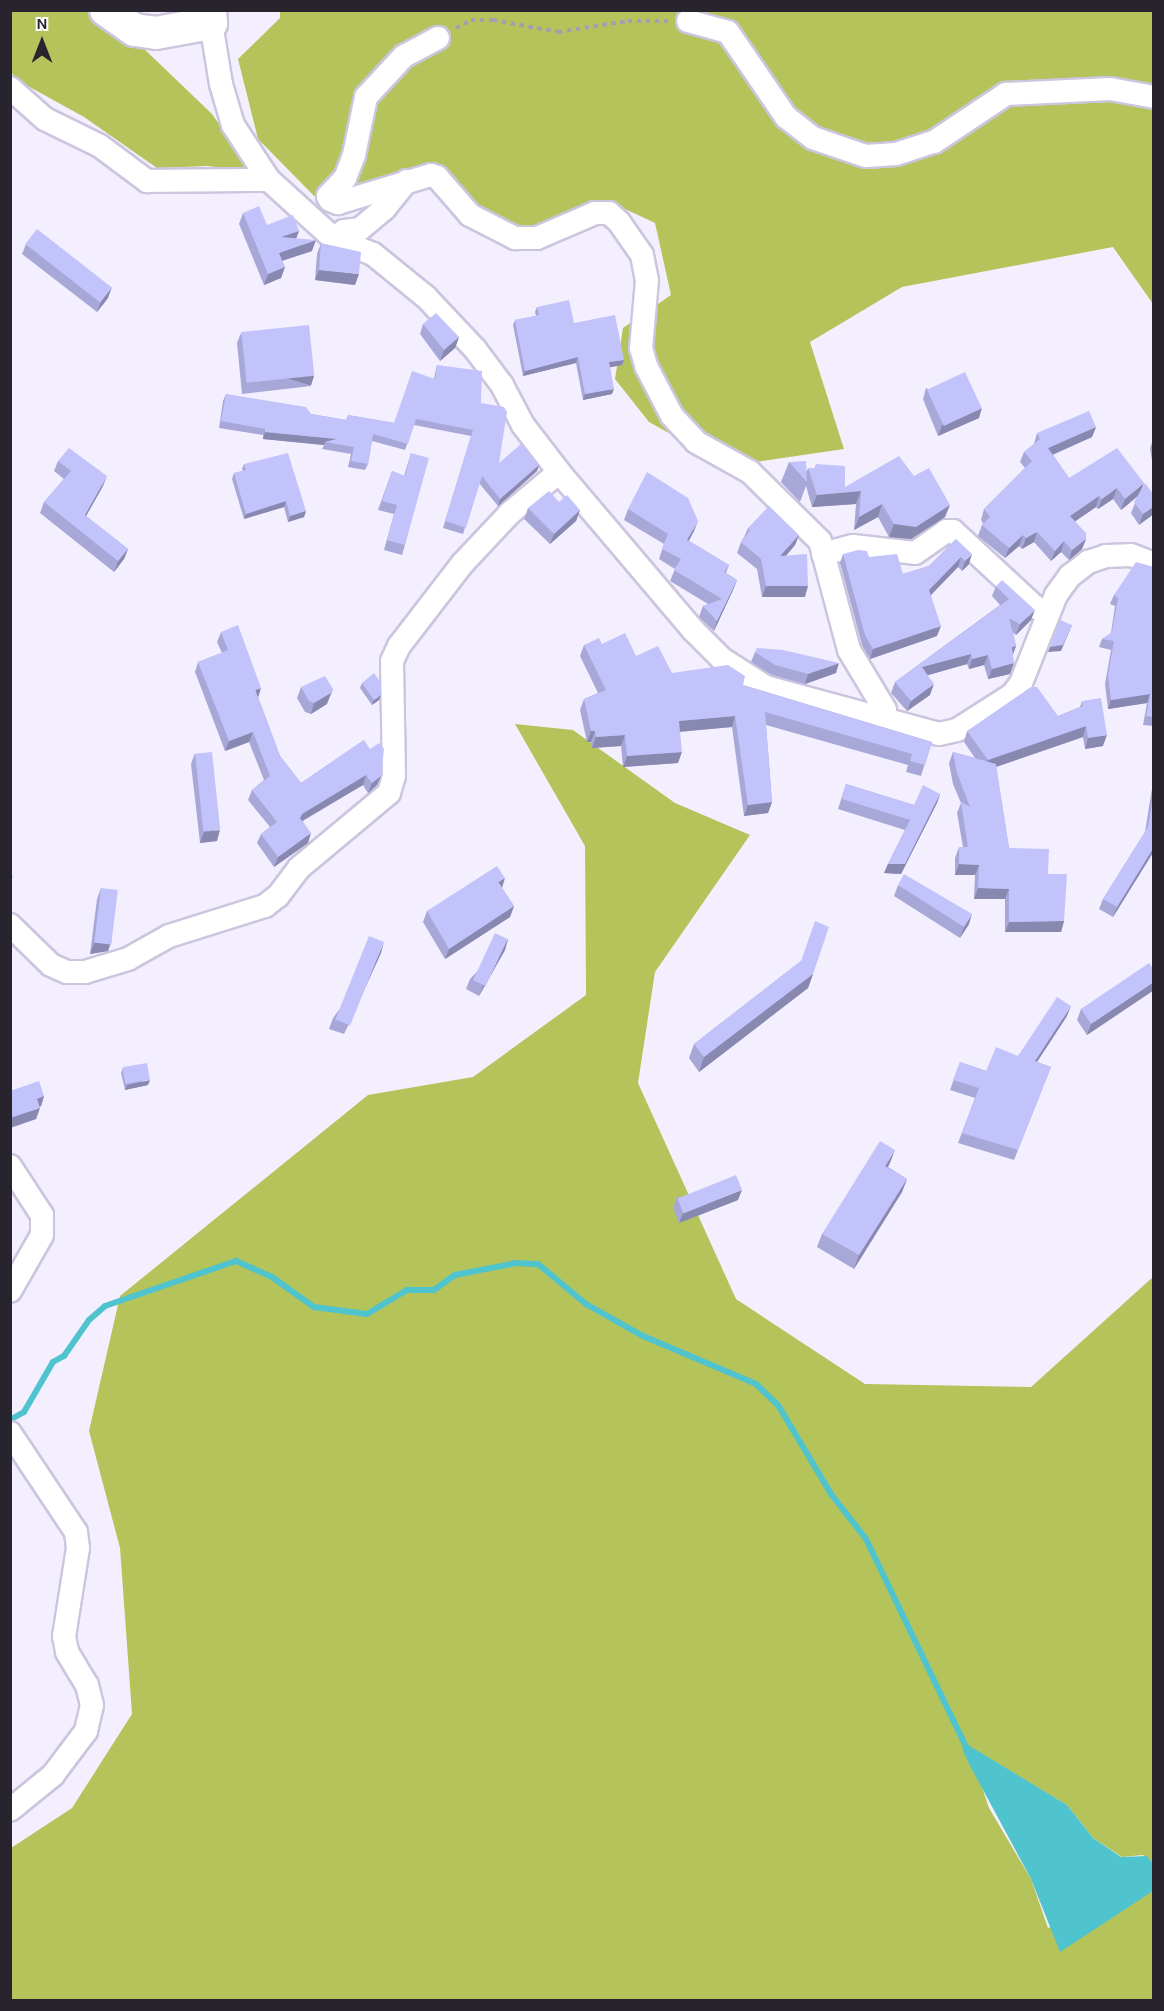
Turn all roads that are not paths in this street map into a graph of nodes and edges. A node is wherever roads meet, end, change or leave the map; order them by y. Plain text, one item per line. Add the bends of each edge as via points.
1 (106, 10) edge
2 (210, 17) edge
3 (688, 21) road end
4 (438, 38) road end
5 (10, 88) edge
6 (1154, 97) edge
7 (269, 180) junction
8 (407, 181) junction
9 (333, 238) junction
10 (559, 472) junction
11 (823, 554) junction
12 (1154, 564) edge
13 (1049, 613) junction
14 (886, 720) junction
15 (10, 925) edge
16 (10, 1166) edge
17 (10, 1291) edge
18 (10, 1433) edge
19 (10, 1810) edge

1 - 2 street via 135,30 156,33
2 - 7 street via 221,84 233,125
3 - 6 street via 728,32 786,117 813,138 866,156 896,154 934,142 1006,94 1110,89
4 - 8 street via 404,56 366,97 354,155 345,178 328,196 338,203
5 - 7 street via 45,119 100,146 147,181
7 - 9 street
8 - 9 street via 384,209 360,229 344,231
8 - 11 street via 424,175 437,177 470,215 515,238 537,238 595,213 609,213 642,255 647,302 641,348 672,416 696,442 750,472 820,541
9 - 10 street via 373,254 426,297 475,349 502,385 523,425
10 - 14 street via 722,659 766,687
10 - 15 street via 510,513 463,563 399,646 392,661 394,776 389,794 299,868 278,896 265,906 170,936 128,959 85,972 67,972 51,965
11 - 13 street via 854,546 915,553 946,531 953,531 1035,607
11 - 14 street via 849,650 885,710
12 - 13 street via 1131,555 1088,562 1070,576
13 - 14 street via 1012,695 957,730 939,734
16 - 17 street via 42,1215 42,1235
18 - 19 street via 76,1532 78,1548 64,1636 67,1652 87,1685 92,1705 86,1731 59,1766

